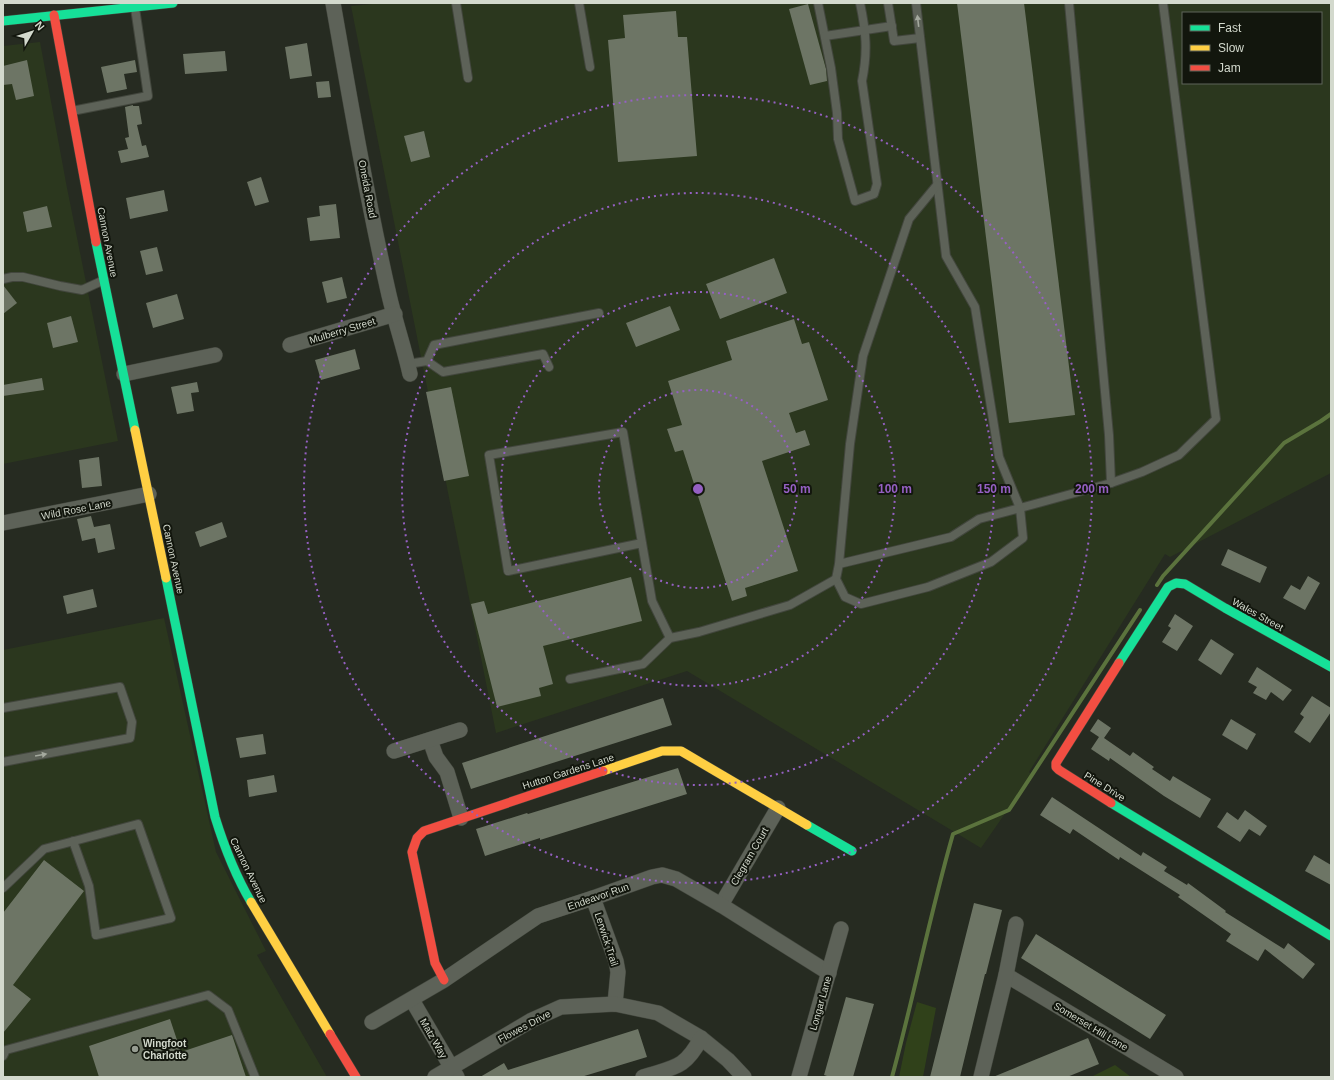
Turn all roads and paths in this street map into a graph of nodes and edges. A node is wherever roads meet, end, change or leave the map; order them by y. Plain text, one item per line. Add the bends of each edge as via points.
1 (173, 3) edge
2 (333, 3) edge
3 (456, 3) edge
4 (579, 3) edge
5 (818, 3) edge
6 (860, 3) edge
7 (888, 3) edge
8 (916, 3) edge
9 (1069, 3) edge
10 (1163, 3) edge
11 (134, 7) junction
12 (54, 15) junction
13 (3, 21) edge
14 (892, 26) junction
15 (865, 30) junction
16 (825, 36) junction
17 (920, 38) junction
18 (590, 68) dead end
19 (468, 78) dead end
20 (71, 111) junction
21 (937, 185) junction
22 (3, 279) edge
23 (104, 280) junction
24 (599, 313) dead end
25 (394, 314) junction
26 (290, 345) dead end
27 (215, 355) dead end
28 (427, 361) junction
29 (549, 367) dead end
30 (409, 369) joint
31 (124, 374) junction
32 (1111, 482) junction
33 (149, 494) junction
34 (1020, 508) junction
35 (3, 523) edge
36 (642, 542) junction
37 (839, 564) junction
38 (836, 579) junction
39 (1174, 583) joint
40 (670, 638) junction
41 (1331, 668) edge
42 (570, 679) dead end
43 (3, 708) edge
44 (460, 730) dead end
45 (430, 740) junction
46 (394, 750) dead end
47 (3, 762) edge
48 (778, 808) junction
49 (461, 818) junction
50 (73, 841) junction
51 (852, 851) dead end
52 (3, 888) edge
53 (593, 898) junction
54 (721, 905) junction
55 (1016, 924) dead end
56 (840, 930) dead end
57 (1331, 936) edge
58 (829, 973) junction
59 (1006, 975) junction
60 (444, 980) junction
61 (412, 1000) junction
62 (615, 1004) junction
63 (372, 1022) dead end
64 (701, 1038) junction
65 (3, 1056) edge
66 (454, 1072) edge
67 (255, 1077) edge
68 (356, 1077) edge
69 (435, 1077) edge
70 (643, 1077) edge
71 (744, 1077) edge
72 (799, 1077) edge
73 (981, 1077) edge
74 (1176, 1077) edge

1 - 11 street
2 - 25 street, Oneida Road via 376,233
3 - 19 lane
4 - 18 lane
5 - 16 lane
6 - 15 lane
7 - 14 lane
17 -> 8 lane
9 - 32 lane via 1109,435
10 - 32 lane via 1216,419 1179,455 1142,472
11 - 12 street
11 - 20 lane via 148,96
12 - 13 street
12 - 20 street, Cannon Avenue
14 - 15 lane
14 - 17 lane via 894,42
15 - 16 lane
15 - 16 lane via 865,65 862,81 877,184 874,194 855,201 838,140 837,113
17 - 21 lane
20 - 23 street, Cannon Avenue
21 - 34 lane via 946,256 975,307 999,457
21 - 37 lane via 909,219 863,356 850,444
22 - 23 lane via 12,276 24,277 82,290
23 - 31 street, Cannon Avenue
24 - 28 lane via 434,345
25 - 26 street, Mulberry Street
25 - 30 street, Oneida Road
27 - 31 street
28 - 29 lane via 443,372 543,354
28 - 30 lane
31 - 33 street, Cannon Avenue
32 - 34 lane
33 - 35 street, Wild Rose Lane
33 - 68 street, Cannon Avenue via 222,843 243,888
34 - 37 lane via 979,520 951,537
34 - 38 lane via 1023,538 991,562 928,587 861,604 845,598
36 - 36 lane via 508,571 489,455 623,432
36 - 40 lane via 652,601
37 - 38 lane
38 - 40 lane via 790,605
39 - 41 street, Wales Street via 1185,584
39 - 57 street, Pine Drive via 1168,587 1121,659 1056,763 1056,768
40 - 42 lane via 643,664
47 -> 43 lane via 130,738 132,722 120,686
44 - 45 street
45 - 46 street
45 - 49 street via 436,757 447,772
48 - 49 street, Hutton Gardens Lane via 681,751 672,750 662,751
48 - 51 street, Hutton Gardens Lane
48 - 54 street, Clegram Court
49 - 60 street, Hutton Gardens Lane via 424,831 417,838 412,852 435,963
50 - 50 lane via 138,824 171,918 96,936 89,886
50 - 52 lane via 44,849
53 - 54 street, Endeavor Run via 662,875 676,879
53 - 60 street, Endeavor Run via 538,916
53 - 62 street, Lerwick Trail via 616,961 618,972
54 - 58 street, Endeavor Run
55 - 59 street
56 - 58 street, Longar Lane
58 - 72 street, Longar Lane
59 - 73 street
59 - 74 street, Somerset Hill Lane
60 - 61 street, Endeavor Run
61 - 63 street, Endeavor Run
61 - 66 street, Matz Way
62 - 64 street, Flowes Drive via 658,1013
62 - 66 street, Flowes Drive via 560,1007 532,1020
64 - 70 street via 687,1060 677,1067
64 - 71 street, Flowes Drive
65 - 67 lane via 6,1050 208,995 228,1010
66 - 69 street, Flowes Drive

